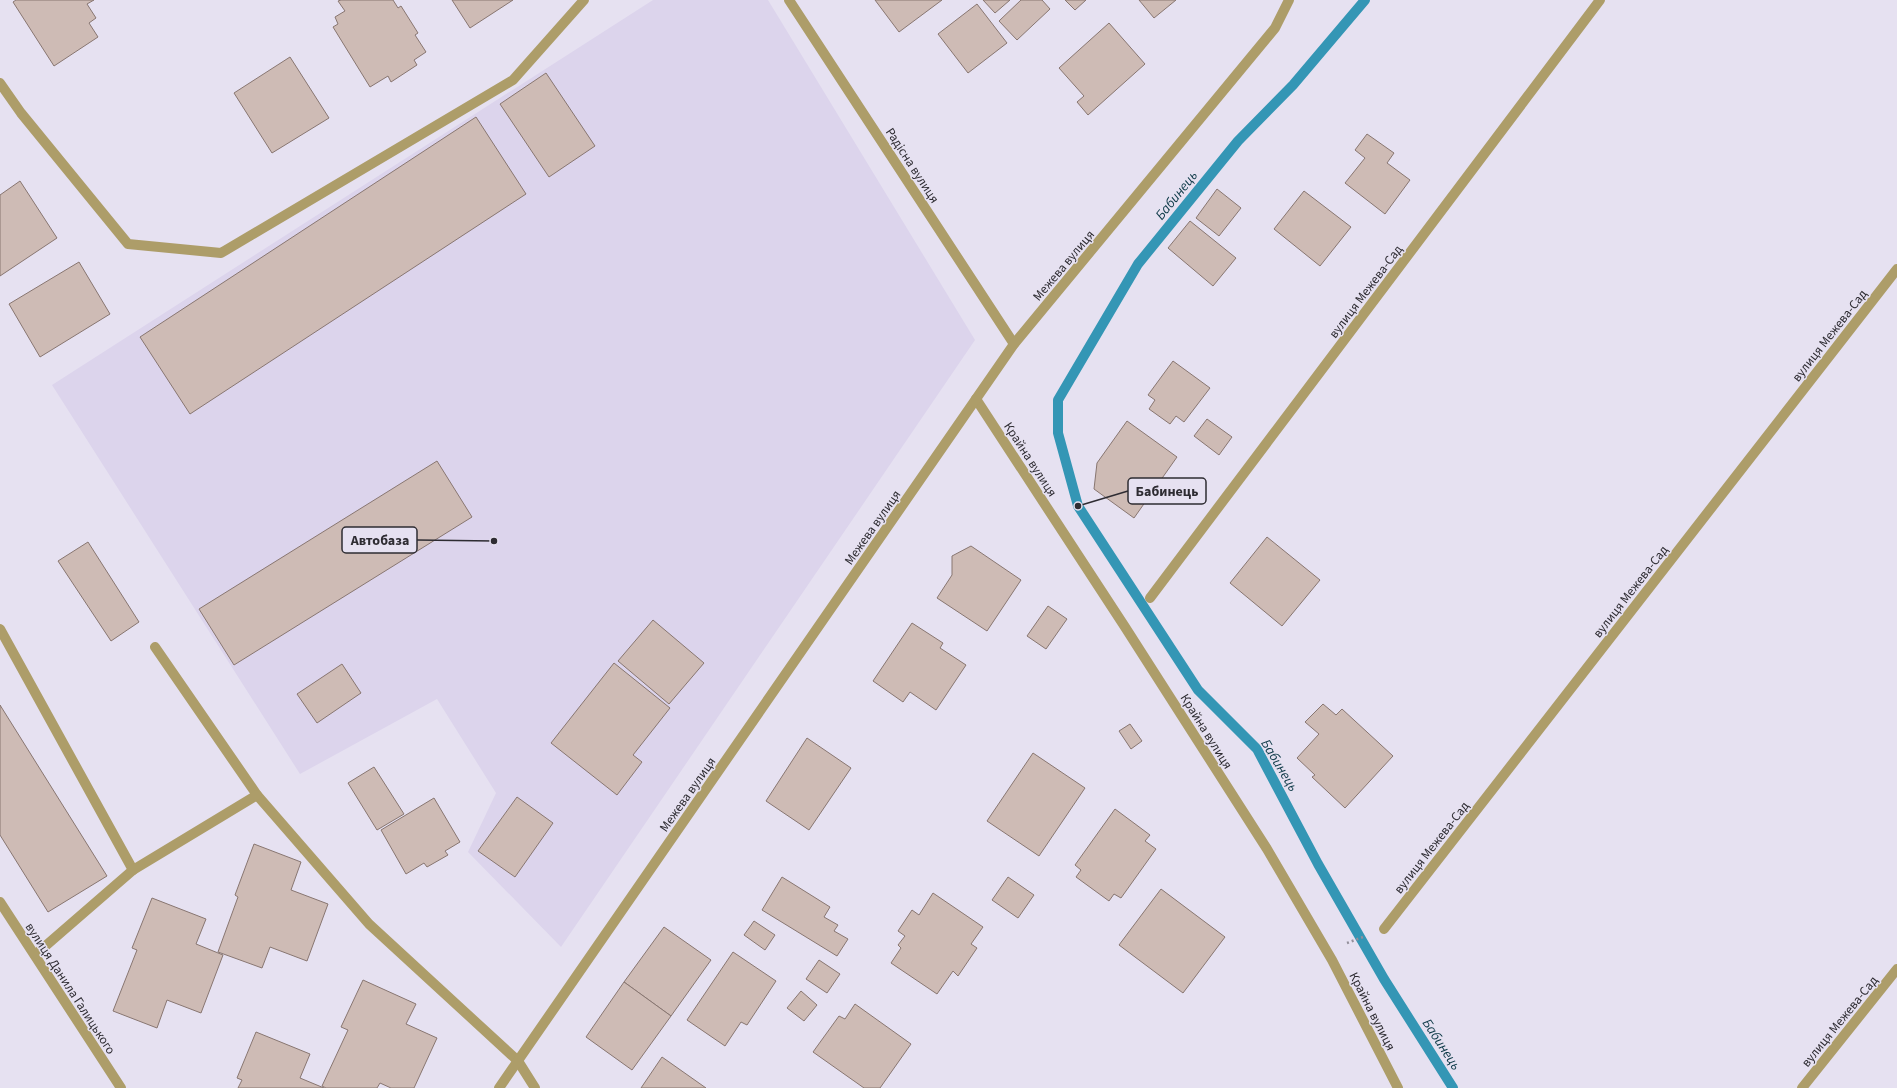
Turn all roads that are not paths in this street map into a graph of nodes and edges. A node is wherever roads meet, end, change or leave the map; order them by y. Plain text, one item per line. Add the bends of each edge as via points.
1 (584, 0) edge
2 (789, 0) edge
3 (1289, 0) edge
4 (1600, 0) edge
5 (0, 83) edge
6 (1897, 270) edge
7 (1014, 344) junction
8 (976, 399) junction
9 (1150, 598) dead end
10 (0, 629) edge
11 (155, 647) dead end
12 (256, 795) junction
13 (133, 870) junction
14 (0, 902) edge
15 (1384, 929) road end
16 (35, 955) junction
17 (1897, 969) edge
18 (518, 1061) junction
19 (121, 1088) edge
20 (499, 1088) edge
21 (535, 1088) edge
22 (1398, 1088) edge
23 (1802, 1088) edge

1 - 5 street via 513,80 221,253 128,244 21,113
2 - 7 street, Радісна вулиця
3 - 7 street, Межева вулиця via 1275,28
4 - 9 street, вулиця Межева-Сад
6 - 15 street, вулиця Межева-Сад
7 - 8 street, Межева вулиця
8 - 18 street, Межева вулиця
8 - 22 street, Крайна вулиця via 1254,829 1326,951
10 - 13 street
11 - 12 street
12 - 13 street
12 - 18 street via 369,924
13 - 16 street
14 - 16 street, вулиця Данила Галицького
16 - 19 street, вулиця Данила Галицького
17 - 23 street, вулиця Межева-Сад
18 - 20 street, Межева вулиця
18 - 21 street

